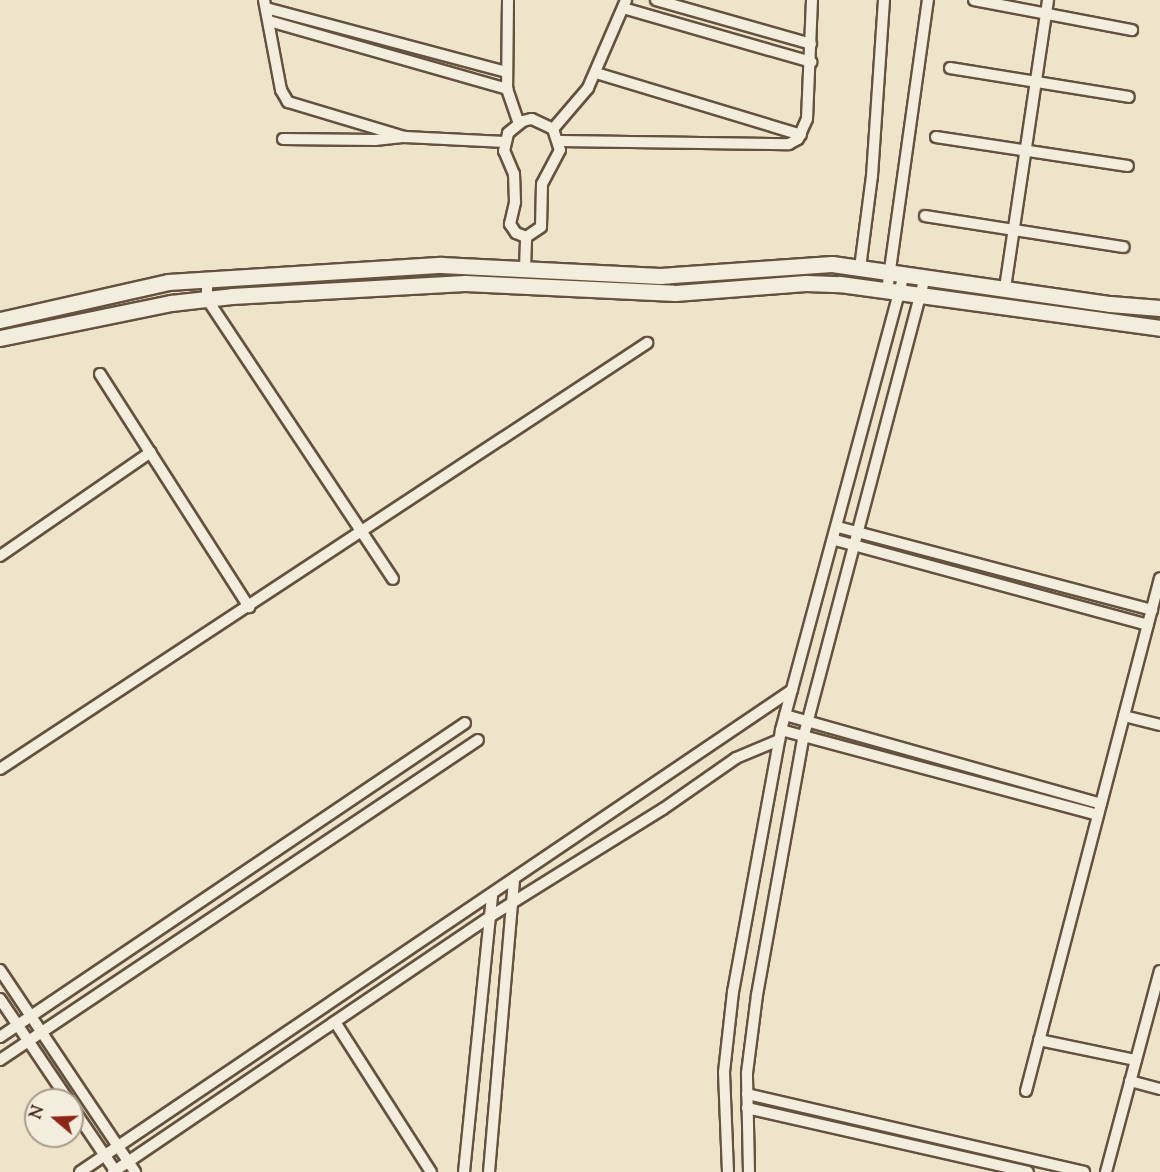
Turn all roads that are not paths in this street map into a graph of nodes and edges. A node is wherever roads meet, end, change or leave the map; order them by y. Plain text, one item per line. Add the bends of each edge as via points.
1 (508, 0) edge
2 (656, 0) edge
3 (812, 0) edge
4 (884, 0) edge
5 (928, 0) edge
6 (974, 0) edge
7 (1048, 0) edge
8 (265, 4) edge
9 (625, 4) edge
10 (1046, 14) junction
11 (269, 21) junction
12 (1132, 30) dead end
13 (811, 44) junction
14 (811, 62) junction
15 (950, 69) dead end
16 (506, 72) junction
17 (596, 73) junction
18 (1037, 82) junction
19 (507, 89) junction
20 (1129, 97) dead end
21 (519, 123) junction
22 (553, 129) junction
23 (801, 135) junction
24 (405, 137) junction
25 (936, 137) dead end
26 (283, 139) dead end
27 (560, 141) junction
28 (505, 142) junction
29 (1028, 151) junction
30 (1128, 166) dead end
31 (925, 216) dead end
32 (1017, 230) junction
33 (526, 237) junction
34 (1125, 247) dead end
35 (861, 268) junction
36 (525, 269) junction
37 (897, 273) junction
38 (925, 277) junction
39 (207, 278) junction
40 (1005, 288) junction
41 (893, 292) junction
42 (921, 296) junction
43 (207, 299) junction
44 (1160, 308) edge
45 (0, 320) edge
46 (1160, 328) edge
47 (0, 338) edge
48 (647, 344) dead end
49 (100, 374) dead end
50 (151, 452) junction
51 (838, 527) junction
52 (859, 531) junction
53 (363, 533) junction
54 (835, 540) junction
55 (854, 545) junction
56 (0, 556) edge
57 (1160, 578) edge
58 (393, 579) dead end
59 (249, 607) junction
60 (1152, 610) junction
61 (1148, 625) junction
62 (792, 690) junction
63 (785, 716) junction
64 (1124, 716) junction
65 (808, 722) junction
66 (465, 723) dead end
67 (1160, 725) edge
68 (780, 735) junction
69 (804, 735) junction
70 (478, 740) dead end
71 (0, 769) edge
72 (1101, 804) junction
73 (1098, 815) junction
74 (514, 879) junction
75 (492, 894) junction
76 (514, 902) junction
77 (491, 916) junction
78 (0, 970) edge
79 (1160, 971) edge
80 (0, 999) edge
81 (1155, 1005) edge
82 (31, 1016) junction
83 (335, 1022) junction
84 (17, 1025) junction
85 (42, 1032) junction
86 (0, 1037) edge
87 (1039, 1040) junction
88 (28, 1041) junction
89 (0, 1060) edge
90 (1136, 1060) junction
91 (1130, 1081) junction
92 (60, 1088) edge
93 (1160, 1089) edge
94 (1026, 1091) dead end
95 (747, 1094) junction
96 (747, 1108) junction
97 (84, 1124) edge
98 (118, 1146) junction
99 (105, 1155) junction
100 (128, 1162) junction
101 (80, 1172) edge
102 (115, 1172) edge
103 (135, 1172) edge
104 (430, 1172) edge
105 (464, 1172) edge
106 (489, 1172) edge
107 (728, 1172) edge
108 (749, 1172) edge
109 (1028, 1172) edge
110 (1084, 1172) edge
111 (1106, 1172) edge

1 - 16 street
2 - 13 street
3 - 13 street
4 - 35 street via 872,176
5 - 37 street
6 - 10 street
7 - 10 street
8 - 11 street
8 - 16 street
9 - 14 street
9 - 17 street
10 - 12 street
10 - 18 street
11 - 19 street
11 - 24 street via 281,90 288,102
13 - 14 street
14 - 23 street via 807,119
15 - 18 street
16 - 19 street
17 - 22 street
17 - 23 street
18 - 20 street
18 - 29 street
19 - 21 street
21 - 22 street via 532,119
21 - 28 street
22 - 27 street
23 - 27 street via 789,144
24 - 26 street
24 - 28 street
25 - 29 street
27 - 33 street via 558,159 542,184 541,227
28 - 33 street via 504,151 514,174 515,202 510,224 516,233
29 - 30 street
29 - 32 street
31 - 32 street
32 - 34 street
32 - 40 street
33 - 36 street
35 - 36 main road via 832,264 660,276
35 - 37 main road
36 - 39 main road via 419,265
37 - 38 main road
37 - 41 street
38 - 40 main road
38 - 42 street
39 - 43 street
39 - 45 main road via 168,282
40 - 44 main road
41 - 42 main road
41 - 43 main road via 806,282 675,293 465,283
41 - 51 street
42 - 46 main road
42 - 52 street
43 - 47 main road
43 - 53 street
48 - 53 street
49 - 50 street
50 - 56 street
50 - 59 street
51 - 52 street
51 - 54 street
52 - 55 street
52 - 60 street
53 - 58 street
53 - 59 street
54 - 55 street
54 - 62 street
55 - 61 street
55 - 65 street
57 - 60 street
59 - 71 street
60 - 61 street
61 - 64 street
62 - 63 street
62 - 74 street
63 - 65 street
63 - 68 street
64 - 67 street
64 - 72 street
65 - 69 street
65 - 72 street
66 - 82 street
68 - 69 street
68 - 76 street via 736,758 663,809
68 - 107 street via 733,992 724,1072
69 - 73 street
69 - 95 street via 756,996
70 - 85 street
72 - 73 street
73 - 87 street
74 - 75 street
74 - 76 street
75 - 77 street
75 - 98 street
76 - 77 street
76 - 106 street
77 - 83 street
77 - 105 street
78 - 82 street
79 - 81 street
80 - 84 street
81 - 90 street
82 - 84 street
82 - 85 street
83 - 100 street
83 - 104 street
84 - 86 street
84 - 88 street
85 - 88 street
85 - 98 street
87 - 90 street
87 - 94 street
88 - 89 street
88 - 92 street
90 - 91 street
91 - 93 street
91 - 111 street
95 - 96 street
95 - 110 street
96 - 108 street
96 - 109 street
97 - 99 street
98 - 99 street
98 - 100 street
99 - 101 street
99 - 102 street
100 - 102 street
100 - 103 street

